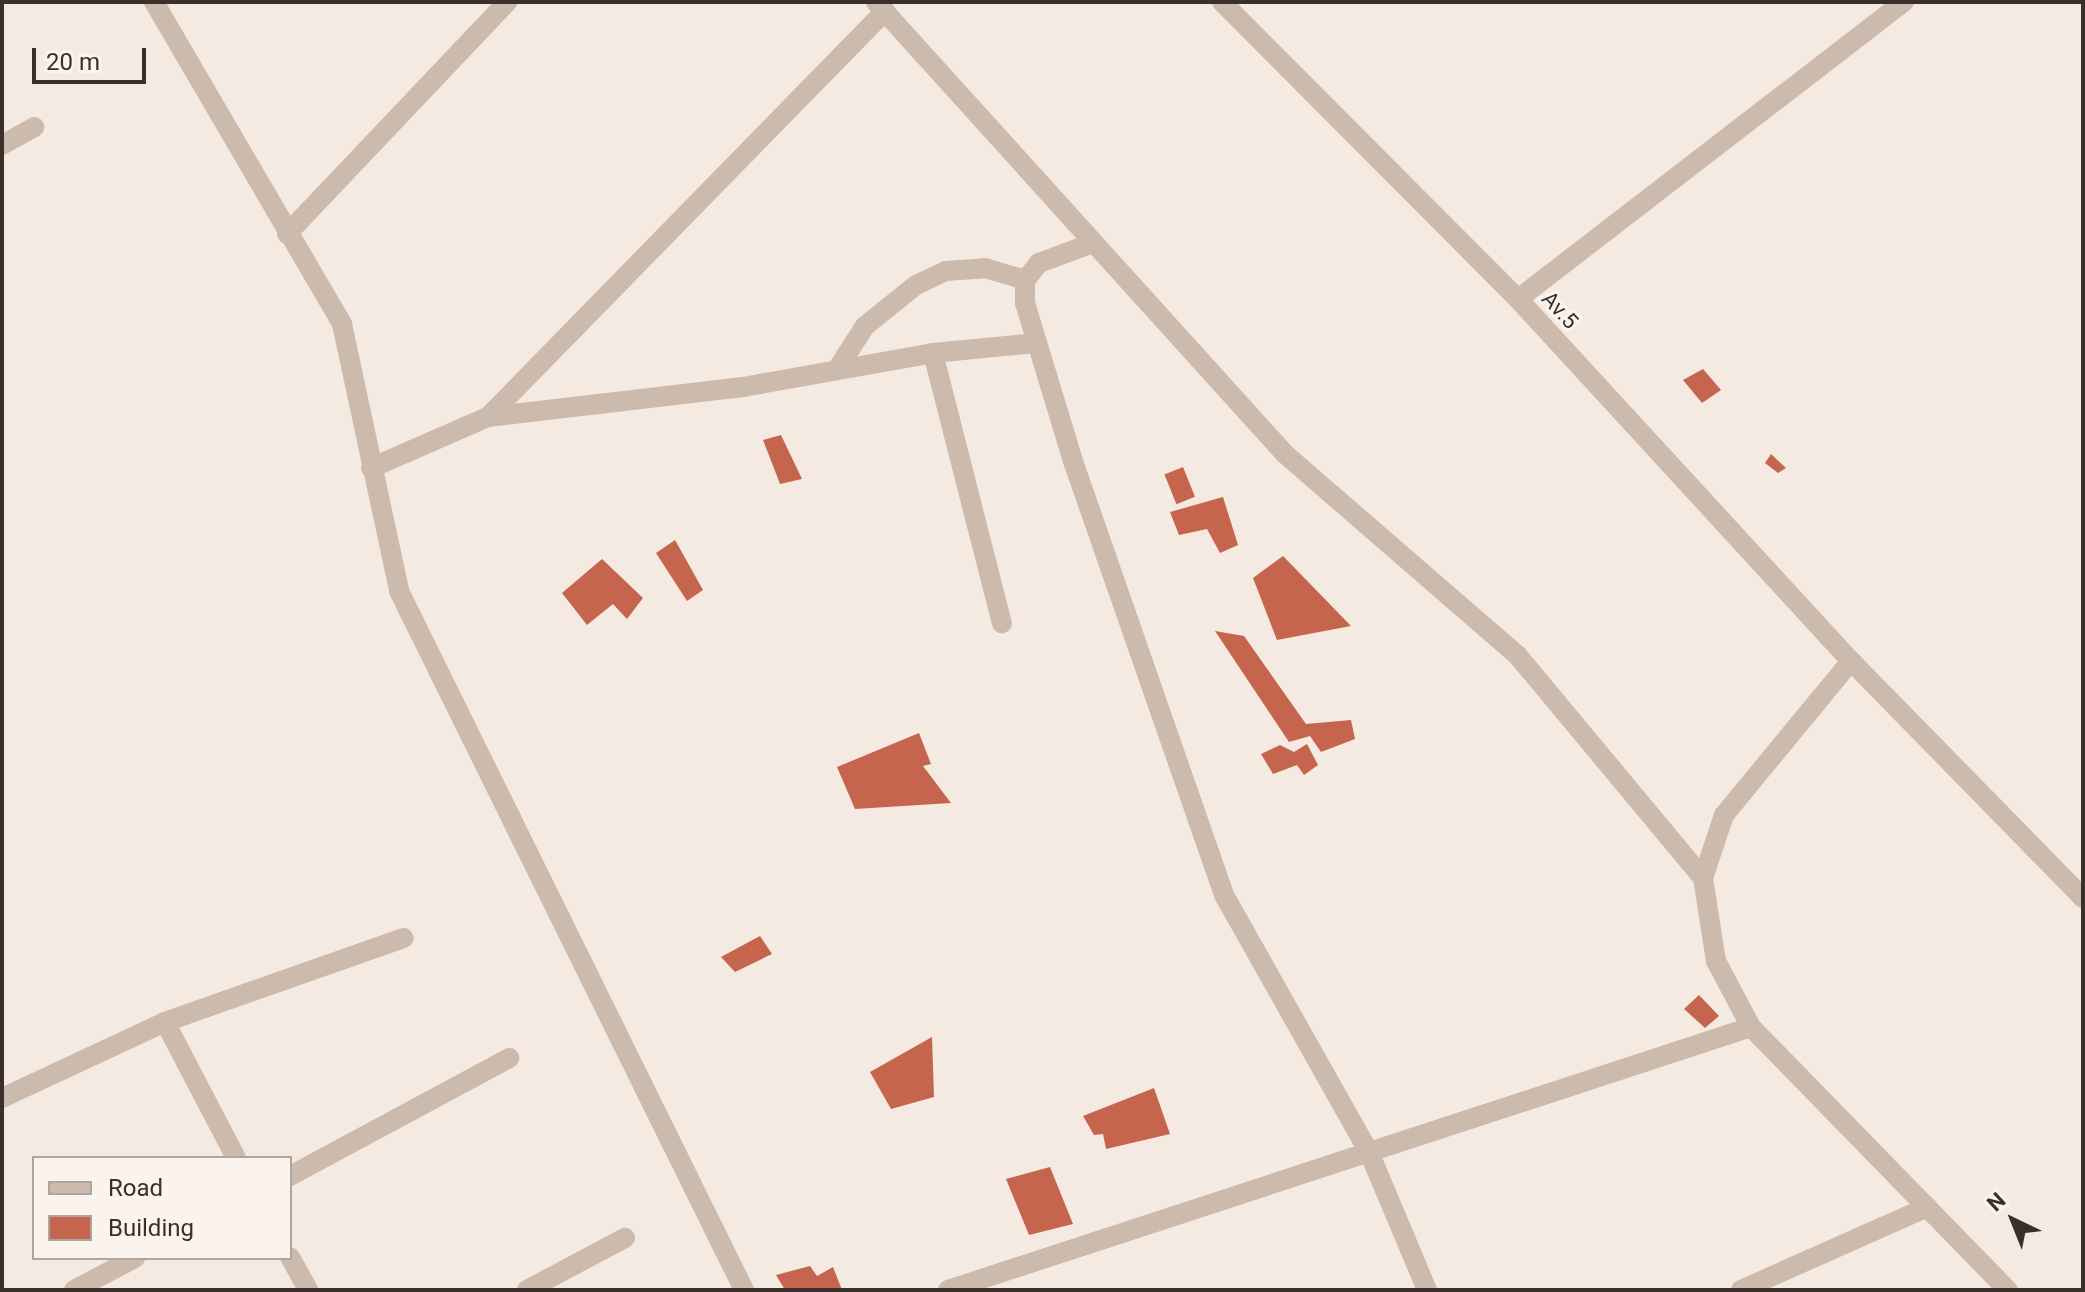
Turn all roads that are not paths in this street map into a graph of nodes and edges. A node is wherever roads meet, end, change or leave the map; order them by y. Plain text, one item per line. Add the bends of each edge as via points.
1 (154, 2) edge
2 (507, 2) edge
3 (1222, 2) edge
4 (1904, 2) edge
5 (881, 6) edge
6 (34, 127) dead end
7 (2, 145) edge
8 (287, 234) junction
9 (1093, 243) junction
10 (1025, 280) junction
11 (1518, 299) junction
12 (1037, 343) junction
13 (933, 353) junction
14 (838, 368) junction
15 (488, 417) junction
16 (371, 468) junction
17 (1002, 623) dead end
18 (1851, 661) junction
19 (1703, 878) junction
20 (2083, 898) edge
21 (404, 938) dead end
22 (165, 1022) junction
23 (1751, 1027) junction
24 (509, 1058) dead end
25 (2, 1098) edge
26 (1369, 1152) junction
27 (235, 1156) edge
28 (292, 1175) edge
29 (1927, 1207) junction
30 (625, 1238) dead end
31 (131, 1260) edge
32 (292, 1260) edge
33 (74, 1290) edge
34 (308, 1290) edge
35 (527, 1290) edge
36 (744, 1290) edge
37 (948, 1290) edge
38 (1427, 1290) edge
39 (1741, 1290) edge
40 (2008, 1290) edge

1 - 8 street
2 - 8 street
3 - 11 street, Av.5
4 - 11 street
5 - 9 street
5 - 15 street
6 - 7 street
8 - 16 street via 342,324
9 - 10 street via 1039,263
9 - 19 street via 1285,454 1518,656
10 - 12 street via 1025,303
10 - 14 street via 985,268 946,271 916,285 865,326
11 - 18 street, Av.5
12 - 13 street
12 - 26 street via 1224,895
13 - 14 street
13 - 17 street
14 - 15 street via 743,387
15 - 16 street
16 - 36 street via 399,591
18 - 19 street via 1724,815
18 - 20 street, Av.5
19 - 23 street via 1716,961
21 - 22 street
22 - 25 street
22 - 27 street
23 - 26 street
23 - 29 street
24 - 28 street
26 - 37 street
26 - 38 street
29 - 39 street
29 - 40 street
30 - 35 street
31 - 33 street
32 - 34 street

